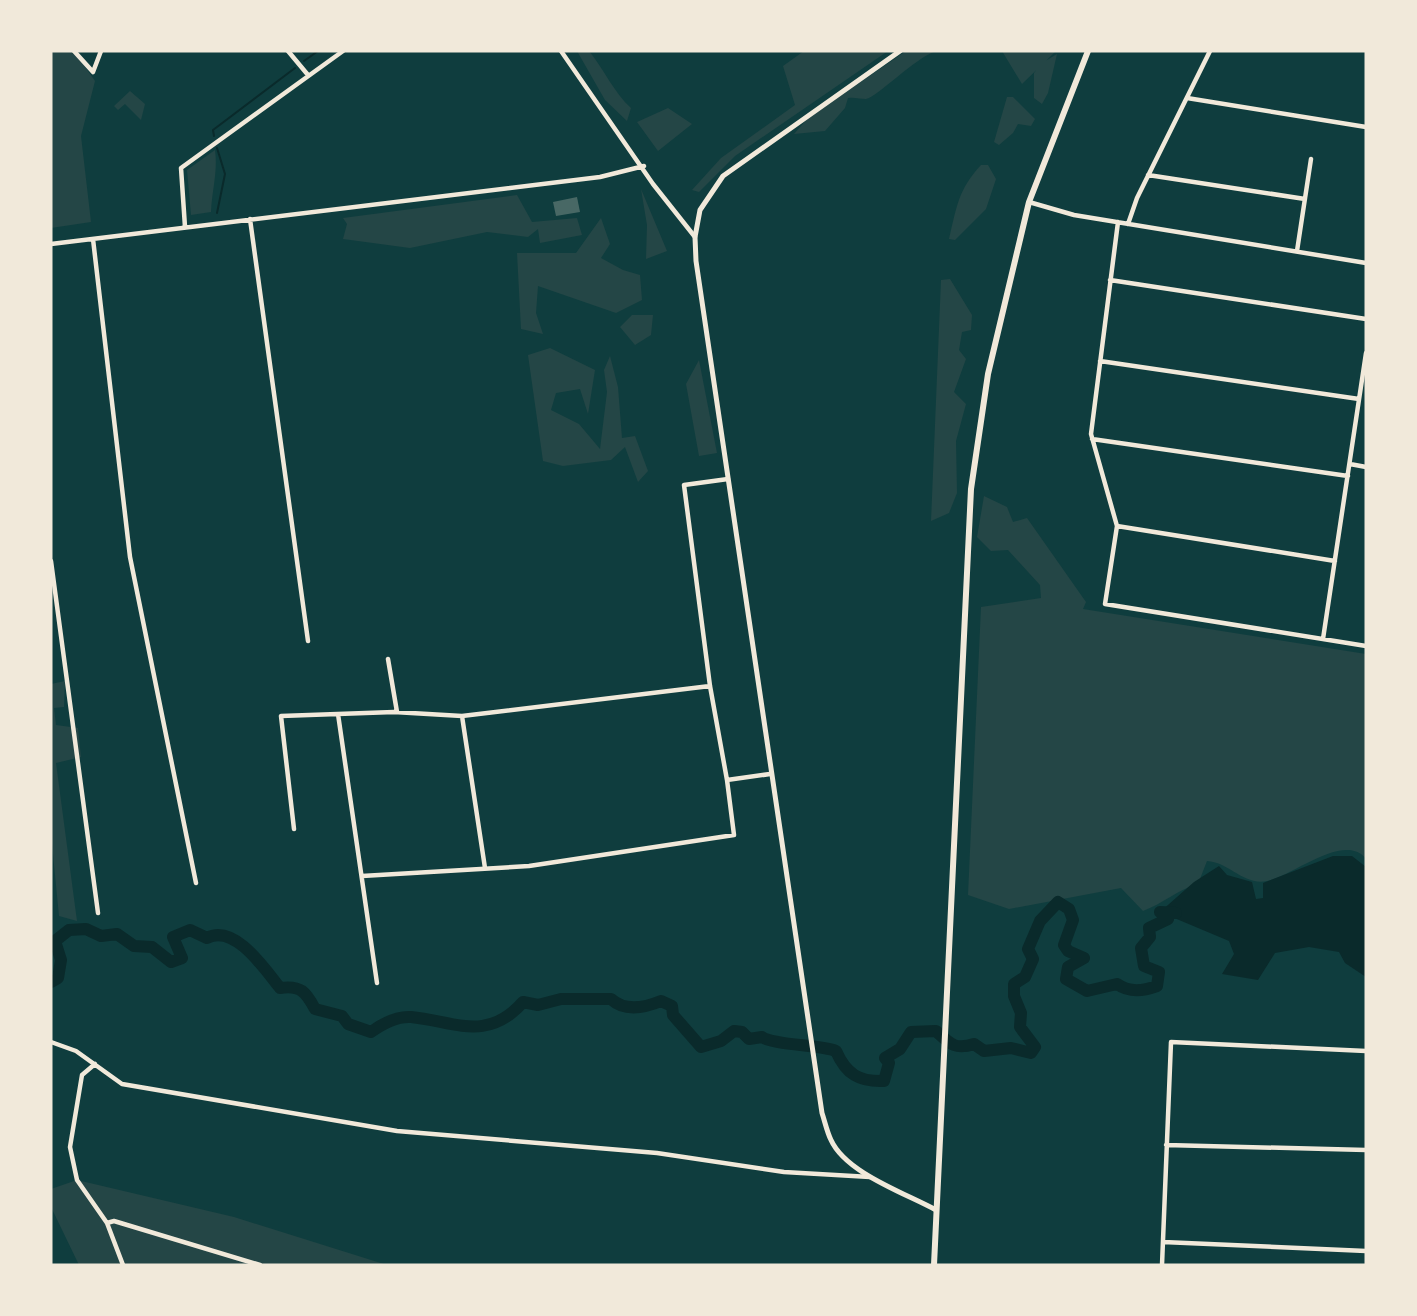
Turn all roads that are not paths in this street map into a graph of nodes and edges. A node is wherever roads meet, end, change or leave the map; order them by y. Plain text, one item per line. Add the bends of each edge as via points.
1 (74, 51) edge
2 (101, 51) edge
3 (288, 51) edge
4 (343, 51) edge
5 (561, 51) edge
6 (900, 51) edge
7 (1088, 51) edge
8 (1210, 51) edge
9 (309, 75) junction
10 (1187, 98) junction
11 (1366, 127) edge
12 (1311, 159) dead end
13 (644, 166) junction
14 (1148, 176) junction
15 (1305, 199) junction
16 (1029, 202) junction
17 (250, 219) junction
18 (1118, 222) junction
19 (1128, 223) junction
20 (185, 227) junction
21 (695, 237) junction
22 (93, 239) junction
23 (51, 244) edge
24 (1297, 251) junction
25 (1366, 263) edge
26 (1110, 280) junction
27 (1366, 319) edge
28 (1366, 353) edge
29 (1100, 361) junction
30 (1359, 399) junction
31 (1092, 439) junction
32 (1350, 464) junction
33 (1366, 467) edge
34 (1348, 476) junction
35 (728, 479) junction
36 (1117, 526) junction
37 (51, 561) edge
38 (1335, 561) junction
39 (1323, 639) junction
40 (308, 641) dead end
41 (1366, 646) edge
42 (388, 659) dead end
43 (710, 686) junction
44 (397, 712) junction
45 (338, 714) junction
46 (462, 716) junction
47 (770, 774) junction
48 (727, 780) junction
49 (294, 829) dead end
50 (485, 868) junction
51 (362, 876) junction
52 (196, 883) dead end
53 (98, 913) dead end
54 (377, 983) dead end
55 (51, 1042) edge
56 (1366, 1051) edge
57 (95, 1064) junction
58 (1166, 1145) junction
59 (1366, 1150) edge
60 (870, 1177) junction
61 (936, 1210) junction
62 (107, 1223) junction
63 (1163, 1242) junction
64 (1366, 1251) edge
65 (123, 1265) edge
66 (260, 1265) edge
67 (934, 1265) edge
68 (1162, 1265) edge

1 - 2 street via 93,72
3 - 9 street
4 - 9 street
5 - 13 street
6 - 21 street via 723,176 703,202
7 - 16 main road
8 - 10 street
9 - 20 street via 181,168
10 - 11 street
10 - 14 street
12 - 15 street
13 - 17 street via 600,177
13 - 21 street
14 - 15 street
14 - 19 street
15 - 24 street
16 - 18 street
16 - 61 main road via 990,366 971,489
17 - 20 street
17 - 40 street
18 - 19 street
18 - 26 street
19 - 24 street
20 - 22 street
21 - 35 street
22 - 23 street
22 - 52 street via 130,557
24 - 25 street
26 - 27 street
26 - 29 street
28 - 30 street
29 - 30 street
29 - 31 street
30 - 32 street
31 - 34 street
31 - 36 street
32 - 33 street
32 - 34 street
34 - 38 street
35 - 43 street via 684,485
35 - 47 street
36 - 38 street
36 - 39 street via 1105,604
37 - 53 street
38 - 39 street
39 - 41 street
42 - 44 street
43 - 46 street
43 - 48 street
44 - 45 street
44 - 46 street
45 - 49 street via 281,716
45 - 51 street
46 - 50 street
47 - 48 street
47 - 60 street via 822,1113 832,1142
48 - 50 street via 734,835 529,866
50 - 51 street
51 - 54 street
55 - 57 street
56 - 58 street via 1171,1042
57 - 60 street via 122,1084 397,1131
57 - 62 street via 82,1074 70,1147 77,1180
58 - 59 street
58 - 63 street
60 - 61 street
61 - 67 main road
62 - 65 street
62 - 66 street via 114,1221
63 - 64 street
63 - 68 street

